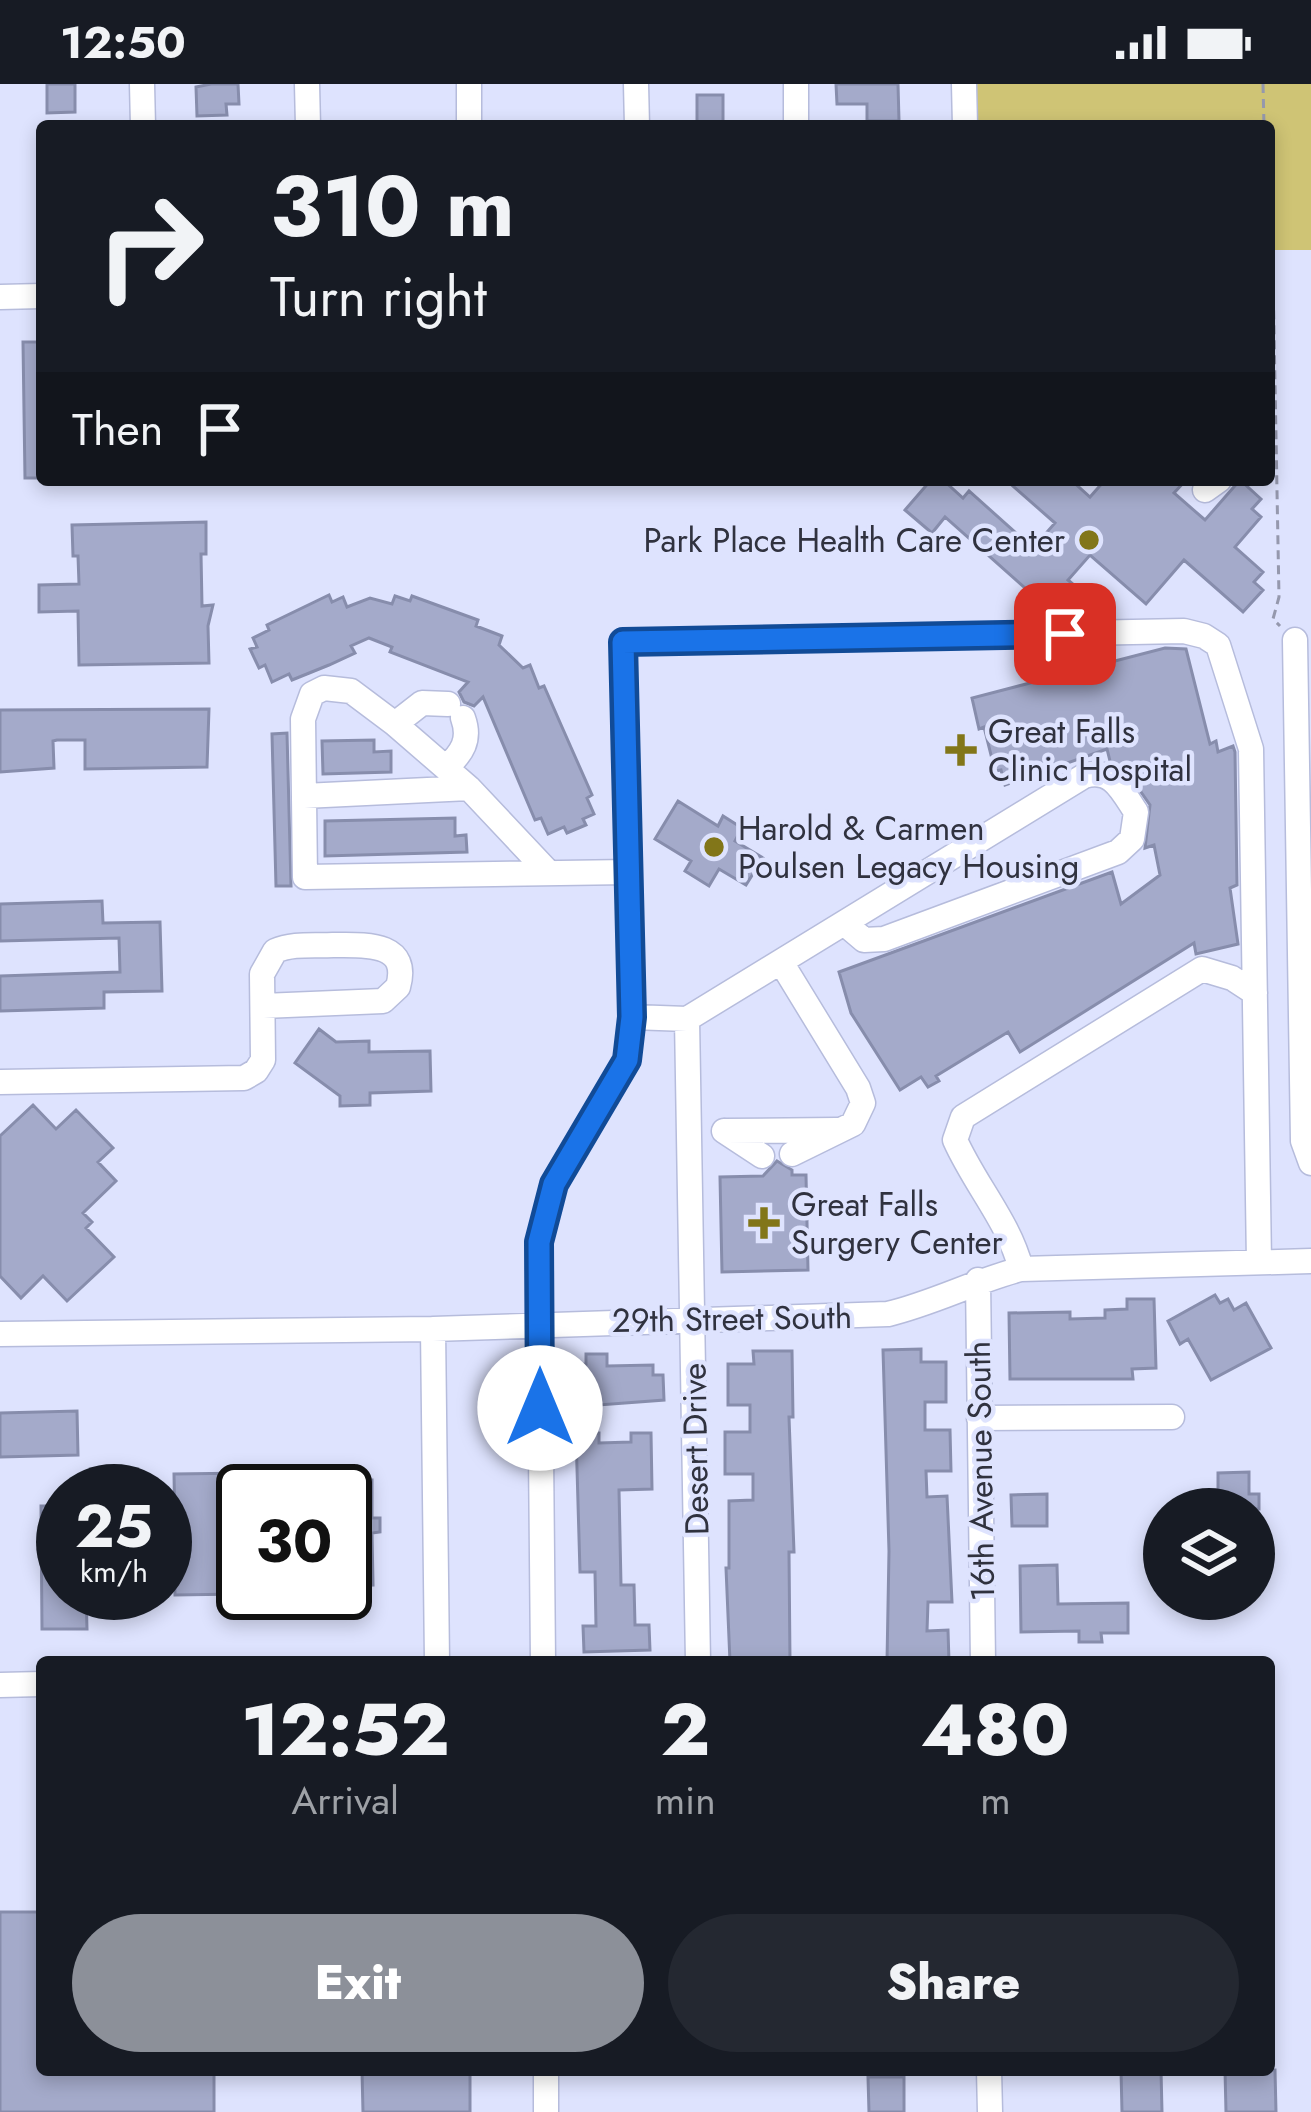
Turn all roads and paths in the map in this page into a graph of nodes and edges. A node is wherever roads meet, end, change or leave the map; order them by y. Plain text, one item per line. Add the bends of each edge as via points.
1 (142, 84) edge
2 (307, 84) edge
3 (469, 84) edge
4 (636, 84) edge
5 (796, 84) edge
6 (964, 84) edge
7 (1263, 84) edge
8 (143, 120) edge
9 (308, 120) edge
10 (470, 120) edge
11 (637, 120) edge
12 (796, 120) edge
13 (965, 120) edge
14 (1264, 120) edge
15 (36, 296) edge
16 (0, 297) edge
17 (1275, 384) edge
18 (1294, 640) joint
19 (395, 724) junction
20 (1304, 741) edge
21 (446, 768) junction
22 (469, 788) junction
23 (304, 796) junction
24 (629, 872) junction
25 (549, 873) junction
26 (844, 923) junction
27 (1305, 947) edge
28 (781, 962) junction
29 (1255, 993) junction
30 (1306, 996) edge
31 (263, 1006) junction
32 (632, 1017) junction
33 (687, 1019) junction
34 (0, 1082) edge
35 (844, 1130) junction
36 (725, 1131) junction
37 (690, 1132) junction
38 (792, 1154) dead end
39 (762, 1156) dead end
40 (1311, 1162) edge
41 (1311, 1261) edge
42 (1259, 1262) junction
43 (1021, 1269) junction
44 (978, 1280) junction
45 (694, 1319) junction
46 (539, 1323) junction
47 (433, 1330) junction
48 (0, 1334) edge
49 (1172, 1417) dead end
50 (980, 1418) junction
51 (437, 1656) edge
52 (542, 1656) edge
53 (698, 1656) edge
54 (983, 1656) edge
55 (36, 1684) edge
56 (0, 1685) edge
57 (546, 2076) edge
58 (989, 2076) edge
59 (546, 2112) edge
60 (990, 2112) edge

1 - 8 street
2 - 9 street
3 - 10 street
4 - 11 street
5 - 12 street
6 - 13 street
7 - 14 path
15 - 16 street
17 - 18 path via 1273,619
18 - 20 street
19 - 21 street
19 - 21 street via 422,704 456,711 467,738
19 - 23 street via 351,691 312,694 303,719
20 - 27 street
21 - 22 street
22 - 23 street
22 - 25 street
23 - 25 street via 305,877
24 - 25 street
24 - 29 street via 623,642 1184,631 1218,645 1251,749
24 - 32 street
26 - 26 street via 1090,773 1111,777 1136,812 1132,839 1118,852 884,939 865,940
26 - 28 street
27 - 30 street
28 - 33 street
28 - 35 street via 862,1095 858,1118
29 - 42 street
29 - 43 street via 1202,969 963,1117 956,1140 1014,1240
30 - 40 street via 1303,1141
31 - 31 street via 263,968 282,948 376,945 400,965 398,987 383,1001
31 - 34 street via 262,1060 244,1078
32 - 33 street
32 - 46 street via 627,1060 554,1184 539,1242
33 - 37 street, Desert Drive
35 - 36 street
35 - 38 street
36 - 37 street
36 - 39 street
37 - 45 street, Desert Drive
41 - 42 street, 29th Street South
42 - 43 street, 29th Street South
43 - 44 street, 29th Street South
44 - 45 street, 29th Street South via 888,1314
44 - 50 street, 16th Avenue South
45 - 46 street, 29th Street South
45 - 53 street, Desert Drive
46 - 47 street, 29th Street South
46 - 52 street
47 - 48 street, 29th Street South
47 - 51 street
49 - 50 street
50 - 54 street, 16th Avenue South
55 - 56 street
57 - 59 street
58 - 60 street

